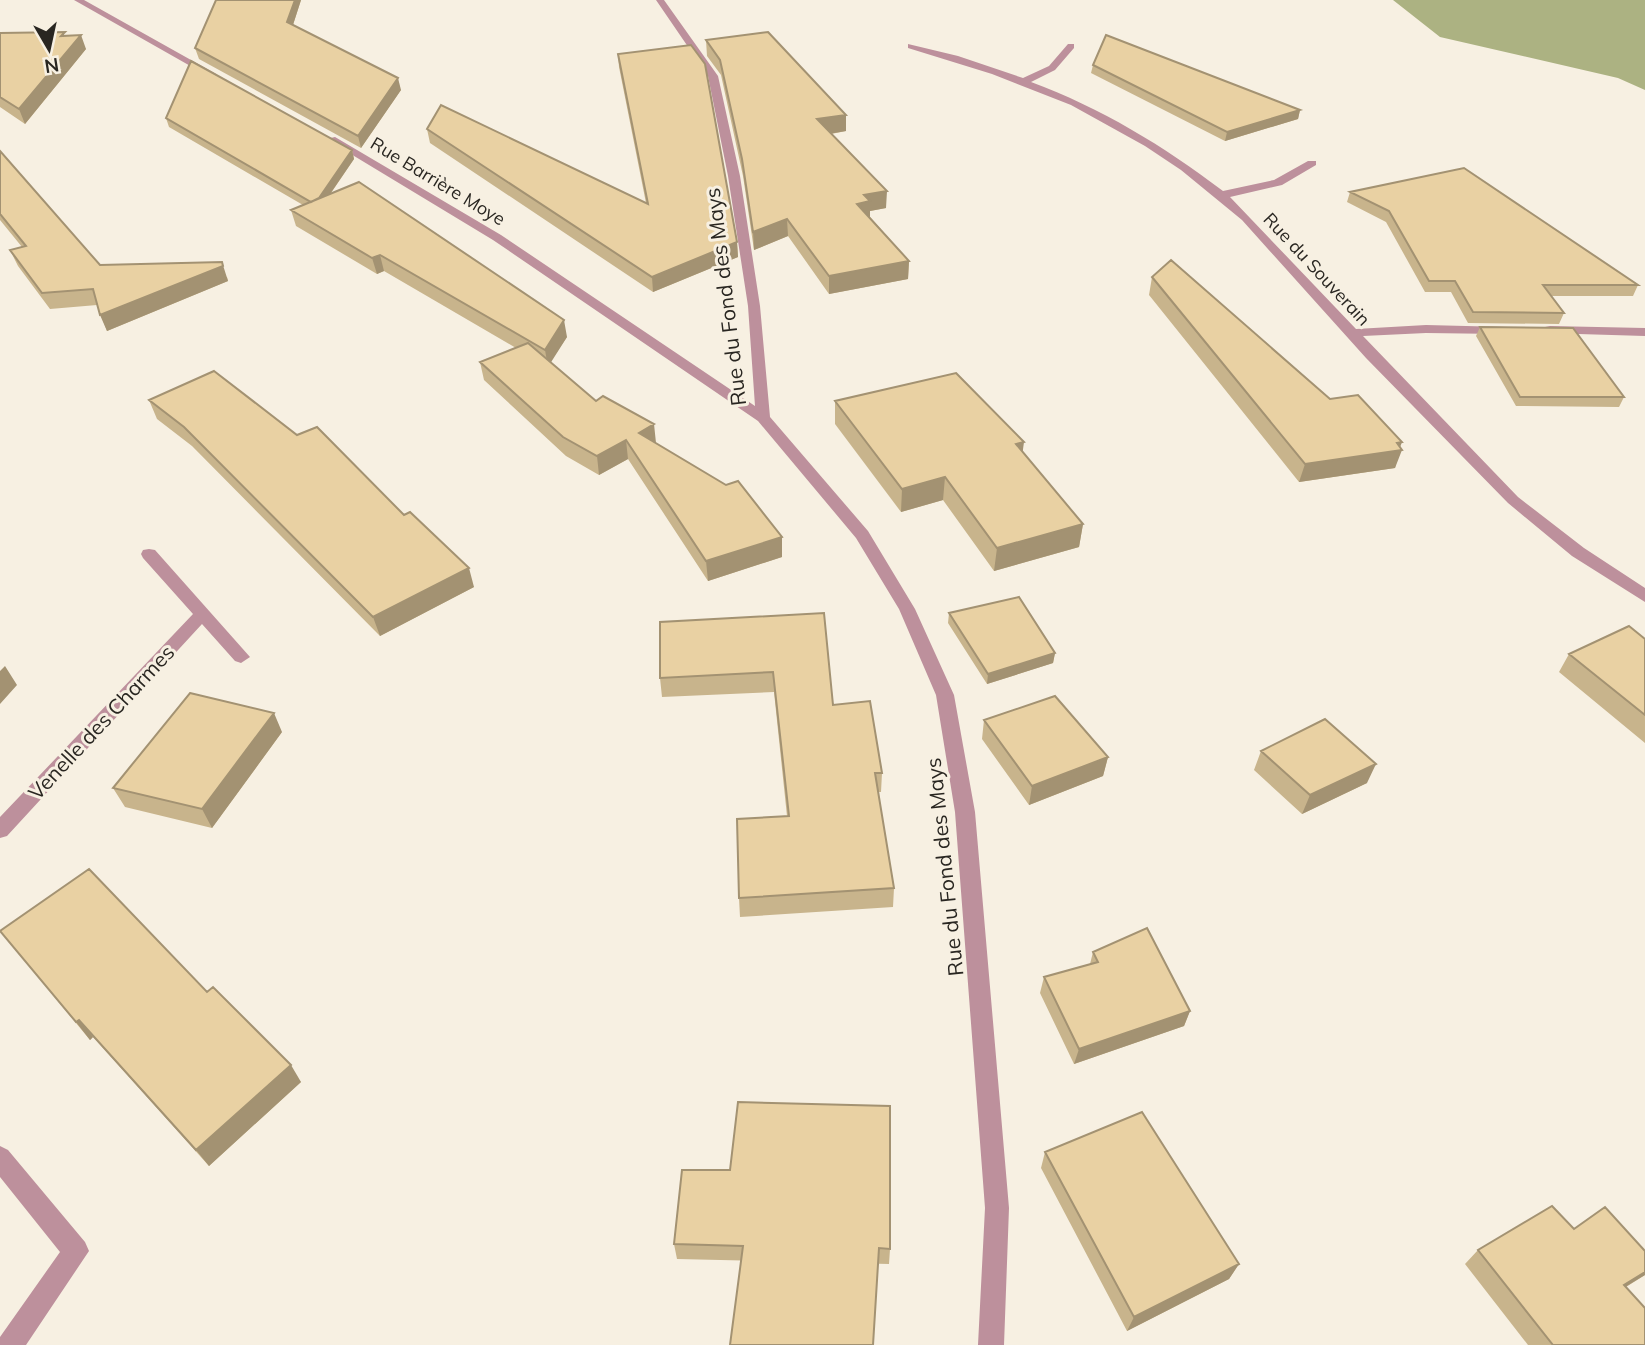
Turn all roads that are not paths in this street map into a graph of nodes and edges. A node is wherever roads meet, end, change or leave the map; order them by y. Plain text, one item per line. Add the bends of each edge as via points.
1 (78, 0) edge
2 (660, 0) edge
3 (911, 46) dead end
4 (1071, 46) dead end
5 (224, 81) edge
6 (1025, 81) junction
7 (317, 131) edge
8 (1312, 163) dead end
9 (1221, 195) junction
10 (1514, 330) edge
11 (1540, 330) edge
12 (1645, 332) edge
13 (1354, 333) junction
14 (763, 418) junction
15 (149, 554) dead end
16 (1645, 596) edge
17 (201, 615) junction
18 (241, 657) dead end
19 (0, 830) edge
20 (0, 1158) edge
21 (10, 1345) edge
22 (991, 1345) edge

1 - 5 street
2 - 14 street, Rue du Fond des Mays via 713,76 754,306
3 - 6 street, Rue du Souverain
4 - 6 street via 1052,68
6 - 9 street, Rue du Souverain via 1135,133
7 - 14 street, Rue Barrière Moye via 563,278
8 - 9 street via 1278,183
9 - 13 street, Rue du Souverain
10 - 13 street
11 - 12 street
13 - 16 street, Rue du Souverain via 1513,500 1578,552
14 - 22 street, Rue du Fond des Mays via 862,535 907,609 945,695 965,812 997,1208
15 - 17 street
17 - 18 street
17 - 19 street, Venelle des Charmes
20 - 21 street via 76,1251

